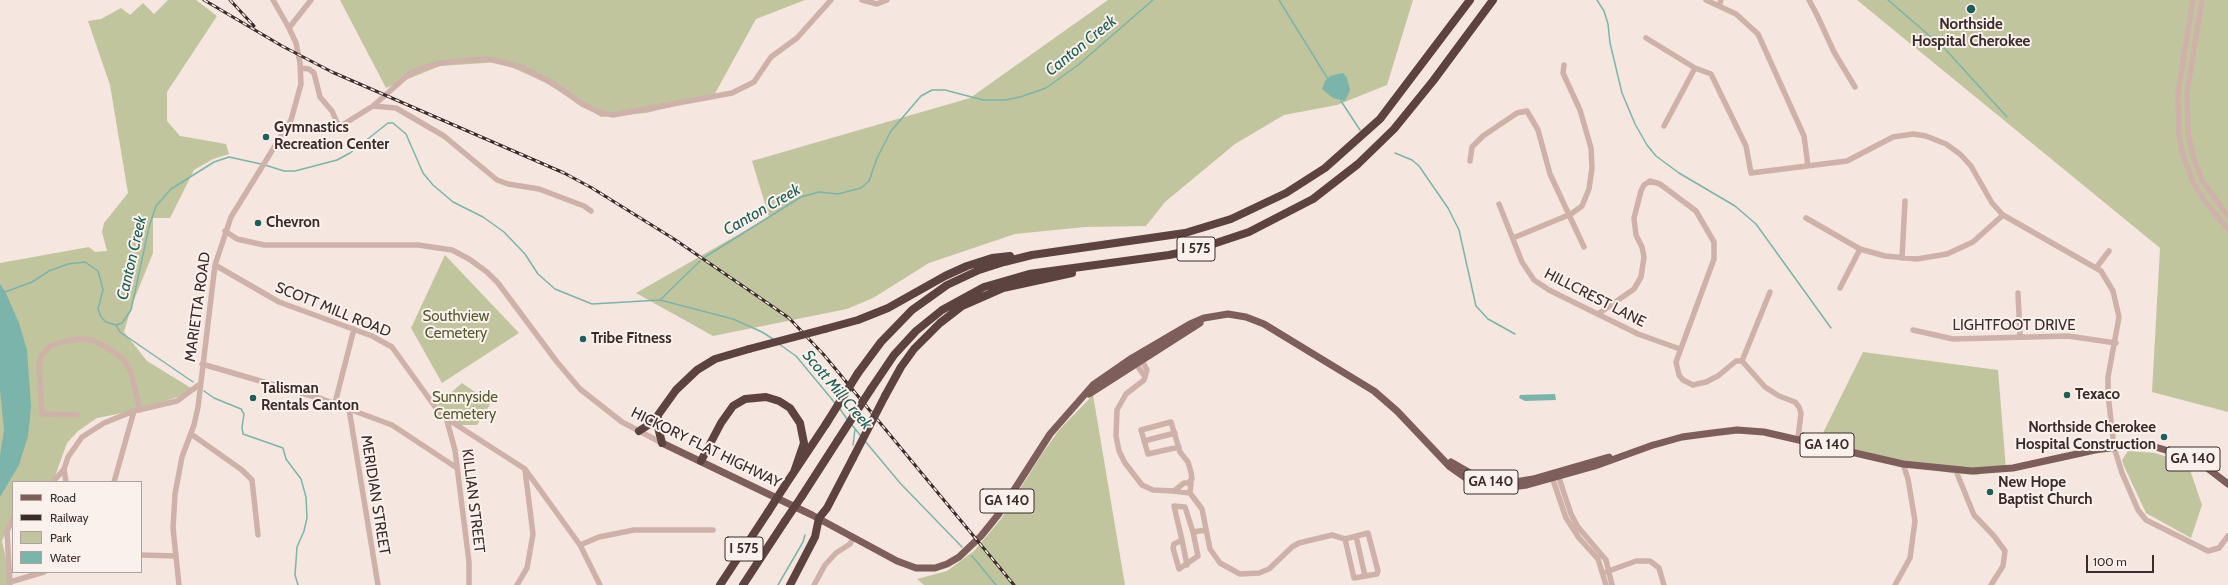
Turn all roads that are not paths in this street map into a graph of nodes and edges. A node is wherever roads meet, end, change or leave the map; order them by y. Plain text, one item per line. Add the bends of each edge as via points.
1 (273, 0) edge
2 (311, 0) edge
3 (831, 0) edge
4 (862, 0) edge
5 (887, 0) edge
6 (1470, 0) edge
7 (1493, 0) edge
8 (1706, 0) edge
9 (1808, 0) edge
10 (2193, 0) edge
11 (2202, 0) edge
12 (1720, 3) edge
13 (289, 28) junction
14 (1646, 38) dead end
15 (1564, 65) dead end
16 (300, 68) junction
17 (1695, 68) junction
18 (1855, 87) dead end
19 (373, 106) junction
20 (289, 124) junction
21 (1664, 126) dead end
22 (338, 127) junction
23 (1470, 161) dead end
24 (1808, 166) junction
25 (1905, 200) dead end
26 (1499, 204) dead end
27 (590, 210) dead end
28 (1571, 214) junction
29 (2003, 215) junction
30 (2228, 216) edge
31 (1806, 218) dead end
32 (2228, 229) edge
33 (225, 231) junction
34 (1513, 238) junction
35 (1584, 247) dead end
36 (1860, 249) junction
37 (2109, 251) dead end
38 (1049, 253) junction
39 (1902, 258) junction
40 (1127, 261) junction
41 (215, 265) junction
42 (2096, 268) junction
43 (1840, 288) dead end
44 (1770, 292) dead end
45 (2018, 293) dead end
46 (1598, 314) junction
47 (354, 329) junction
48 (1913, 330) dead end
49 (2020, 337) junction
50 (2116, 343) junction
51 (1680, 350) junction
52 (1137, 358) junction
53 (1742, 361) junction
54 (202, 364) junction
55 (200, 384) junction
56 (335, 403) junction
57 (349, 409) junction
58 (137, 410) junction
59 (78, 415) dead end
60 (658, 417) junction
61 (447, 421) junction
62 (638, 431) junction
63 (1175, 433) junction
64 (191, 434) junction
65 (1798, 438) junction
66 (1144, 441) junction
67 (662, 443) junction
68 (1179, 446) junction
69 (2114, 447) junction
70 (701, 462) junction
71 (1903, 464) junction
72 (457, 468) junction
73 (525, 469) junction
74 (64, 470) junction
75 (1956, 471) junction
76 (794, 472) junction
77 (1555, 476) junction
78 (54, 481) edge
79 (66, 481) edge
80 (114, 481) edge
81 (1189, 482) junction
82 (2228, 484) edge
83 (1174, 491) junction
84 (1190, 493) junction
85 (827, 508) junction
86 (819, 518) junction
87 (12, 521) edge
88 (834, 526) junction
89 (713, 530) dead end
90 (1206, 530) junction
91 (1193, 532) junction
92 (258, 535) dead end
93 (1356, 536) junction
94 (2228, 536) edge
95 (853, 538) junction
96 (1345, 539) junction
97 (1182, 540) junction
98 (580, 545) junction
99 (142, 555) edge
100 (176, 556) junction
101 (1187, 565) junction
102 (1610, 571) junction
103 (41, 573) edge
104 (1604, 573) junction
105 (1365, 576) junction
106 (10, 584) edge
107 (179, 585) edge
108 (378, 585) edge
109 (469, 585) edge
110 (517, 585) edge
111 (600, 585) edge
112 (720, 585) edge
113 (743, 585) edge
114 (790, 585) edge
115 (814, 585) edge
116 (1606, 585) edge
117 (1612, 585) edge
118 (1664, 585) edge
119 (1895, 585) edge
120 (1991, 585) edge

1 - 13 street, MARIETTA ROAD
2 - 13 street
3 - 19 street via 806,29 771,58 754,82 732,93 626,114 606,114 582,104 539,75 489,59 440,63 420,69 396,84
4 - 5 street via 876,4
6 - 38 highway, I 575 via 1380,118 1325,168 1286,193 1230,219 1185,233
7 - 40 highway, I 575 via 1403,119 1378,147 1329,187 1279,218 1232,238 1183,252
8 - 12 street
9 - 18 street
10 - 32 street via 2178,93 2178,134 2194,182 2210,208
11 - 30 street via 2187,93 2188,134 2195,164 2203,182
12 - 24 street via 1758,34 1804,136
13 - 16 street, MARIETTA ROAD via 298,52
14 - 17 street
15 - 28 street via 1563,73 1587,130 1592,168 1589,189 1582,206
16 - 20 street, MARIETTA ROAD via 301,84
16 - 22 street via 309,69 314,73 320,97 332,112
17 - 21 street
17 - 24 street via 1711,74 1746,146 1751,173
19 - 22 street
19 - 27 street via 396,108 444,136 497,180 538,189
20 - 22 street via 312,131
20 - 33 street, MARIETTA ROAD via 237,206
23 - 28 street via 1472,147 1483,136 1517,113 1527,111 1538,130 1550,174
24 - 29 street via 1847,161 1893,137 1913,134 1926,136 1946,144 1960,154 1971,166 1992,203
25 - 39 street
26 - 34 street, HILLCREST LANE
28 - 34 street
28 - 35 street
29 - 39 street via 1984,234 1947,254 1917,259
29 - 42 street
31 - 36 street
33 - 41 street, MARIETTA ROAD
33 - 62 street, HICKORY FLAT HIGHWAY via 237,239 264,245 418,245 452,250 469,259 498,283 580,389 618,419
34 - 46 street, HILLCREST LANE via 1522,262 1534,280
36 - 39 street
36 - 43 street
37 - 42 street
38 - 60 highway, bridge via 1003,256 979,262 945,276 883,310 825,330 715,359 696,370 676,390
38 - 76 highway, I 575, bridge via 998,263 947,285 894,327 858,373
40 - 85 highway, bridge via 1013,285 974,300 951,314 922,340 900,367
40 - 113 highway, I 575, bridge via 1030,274 997,282 942,310 916,331 894,355
41 - 47 street, SCOTT MILL ROAD via 279,302
41 - 54 street, MARIETTA ROAD
42 - 50 street via 2108,281 2117,302 2119,317
44 - 53 street
45 - 49 street
46 - 51 street, HILLCREST LANE via 1638,334
46 - 51 street via 1634,288 1641,277 1644,257 1636,235 1634,218 1644,185 1650,182 1660,184 1696,211 1712,235 1715,248 1714,259
47 - 56 street
47 - 61 street, SCOTT MILL ROAD via 392,347 431,404
48 - 49 street, LIGHTFOOT DRIVE via 1953,339
49 - 50 street, LIGHTFOOT DRIVE via 2068,336
50 - 69 street via 2108,377
51 - 53 street via 1676,369 1683,380 1693,385 1712,379 1736,362
52 - 77 main road, HICKORY FLAT HIGHWAY / GA 140 via 1190,324 1210,317 1228,314 1252,319 1381,396 1438,454 1466,472 1490,482 1516,482
52 - 83 street via 1145,377 1143,382 1126,394 1118,406 1116,436 1119,451 1142,485 1153,490
52 - 95 main road, HICKORY FLAT HIGHWAY / GA 140 via 1082,398 1050,434 992,524 953,561 932,568 916,568 893,560
53 - 65 street via 1766,387 1779,396 1795,402 1799,407 1801,413
54 - 55 street, MARIETTA ROAD
54 - 56 street
55 - 58 street via 177,401
55 - 64 street, MARIETTA ROAD
56 - 57 street
57 - 72 street via 398,429
57 - 108 street, MERIDIAN STREET
58 - 59 street via 131,372 123,359 92,340 81,339 50,346 41,356 39,365 42,414
58 - 74 street via 104,423 82,437 68,457
58 - 80 street
60 - 62 highway
60 - 67 highway
61 - 72 street, KILLIAN STREET
61 - 73 street, SCOTT MILL ROAD
62 - 67 street, HICKORY FLAT HIGHWAY
63 - 66 street
63 - 66 street via 1171,422 1141,430
63 - 68 street
64 - 92 street via 252,480
64 - 100 street, MARIETTA ROAD via 182,457 177,482 173,528
65 - 71 main road, HICKORY FLAT HIGHWAY / GA 140
65 - 77 main road, HICKORY FLAT HIGHWAY / GA 140 via 1737,430 1690,436
66 - 68 street via 1148,454
67 - 70 main road, HICKORY FLAT HIGHWAY
68 - 81 street via 1191,472 1192,479
69 - 75 main road, HICKORY FLAT HIGHWAY / GA 140 via 2007,469
69 - 82 main road, HICKORY FLAT HIGHWAY / GA 140 via 2139,445 2175,452 2195,460
69 - 94 street via 2133,499 2146,520 2208,551 2219,548
70 - 76 highway via 729,411 745,399 766,397 779,400 790,408 800,423 804,443
70 - 86 main road, HICKORY FLAT HIGHWAY / GA 140
71 - 75 main road, HICKORY FLAT HIGHWAY / GA 140
71 - 119 street via 1915,521 1910,558
72 - 109 street, KILLIAN STREET via 469,562
73 - 98 street, SCOTT MILL ROAD
73 - 110 street via 533,534 527,568
74 - 78 street
74 - 79 street
75 - 120 street via 1974,515 2005,551 2003,566
76 - 112 highway, I 575, bridge
77 - 102 street via 1578,527 1602,554
77 - 104 street via 1561,505 1569,524 1598,559
81 - 83 street via 1184,482
81 - 84 street via 1192,487
83 - 84 street
84 - 90 street via 1202,509
85 - 86 highway
85 - 88 main road
86 - 88 main road, HICKORY FLAT HIGHWAY / GA 140
86 - 114 highway via 815,538
87 - 106 street via 7,531
88 - 95 main road, HICKORY FLAT HIGHWAY / GA 140
89 - 98 street via 634,530 600,537
90 - 91 street
90 - 96 street via 1214,556 1230,570 1240,574 1260,573 1269,569 1299,543 1332,535
91 - 97 street via 1185,507 1174,506
91 - 101 street via 1198,556
93 - 96 street
93 - 105 street
93 - 105 street via 1368,533 1378,571 1377,574
95 - 115 street via 850,544 825,564
96 - 105 street via 1354,578
97 - 101 street
97 - 101 street via 1174,544 1173,548 1179,569
98 - 111 street, SCOTT MILL ROAD
99 - 100 street
100 - 107 street, MARIETTA ROAD
102 - 104 street
102 - 117 street
102 - 118 street via 1636,561 1650,561 1659,568
103 - 106 street
104 - 116 street

